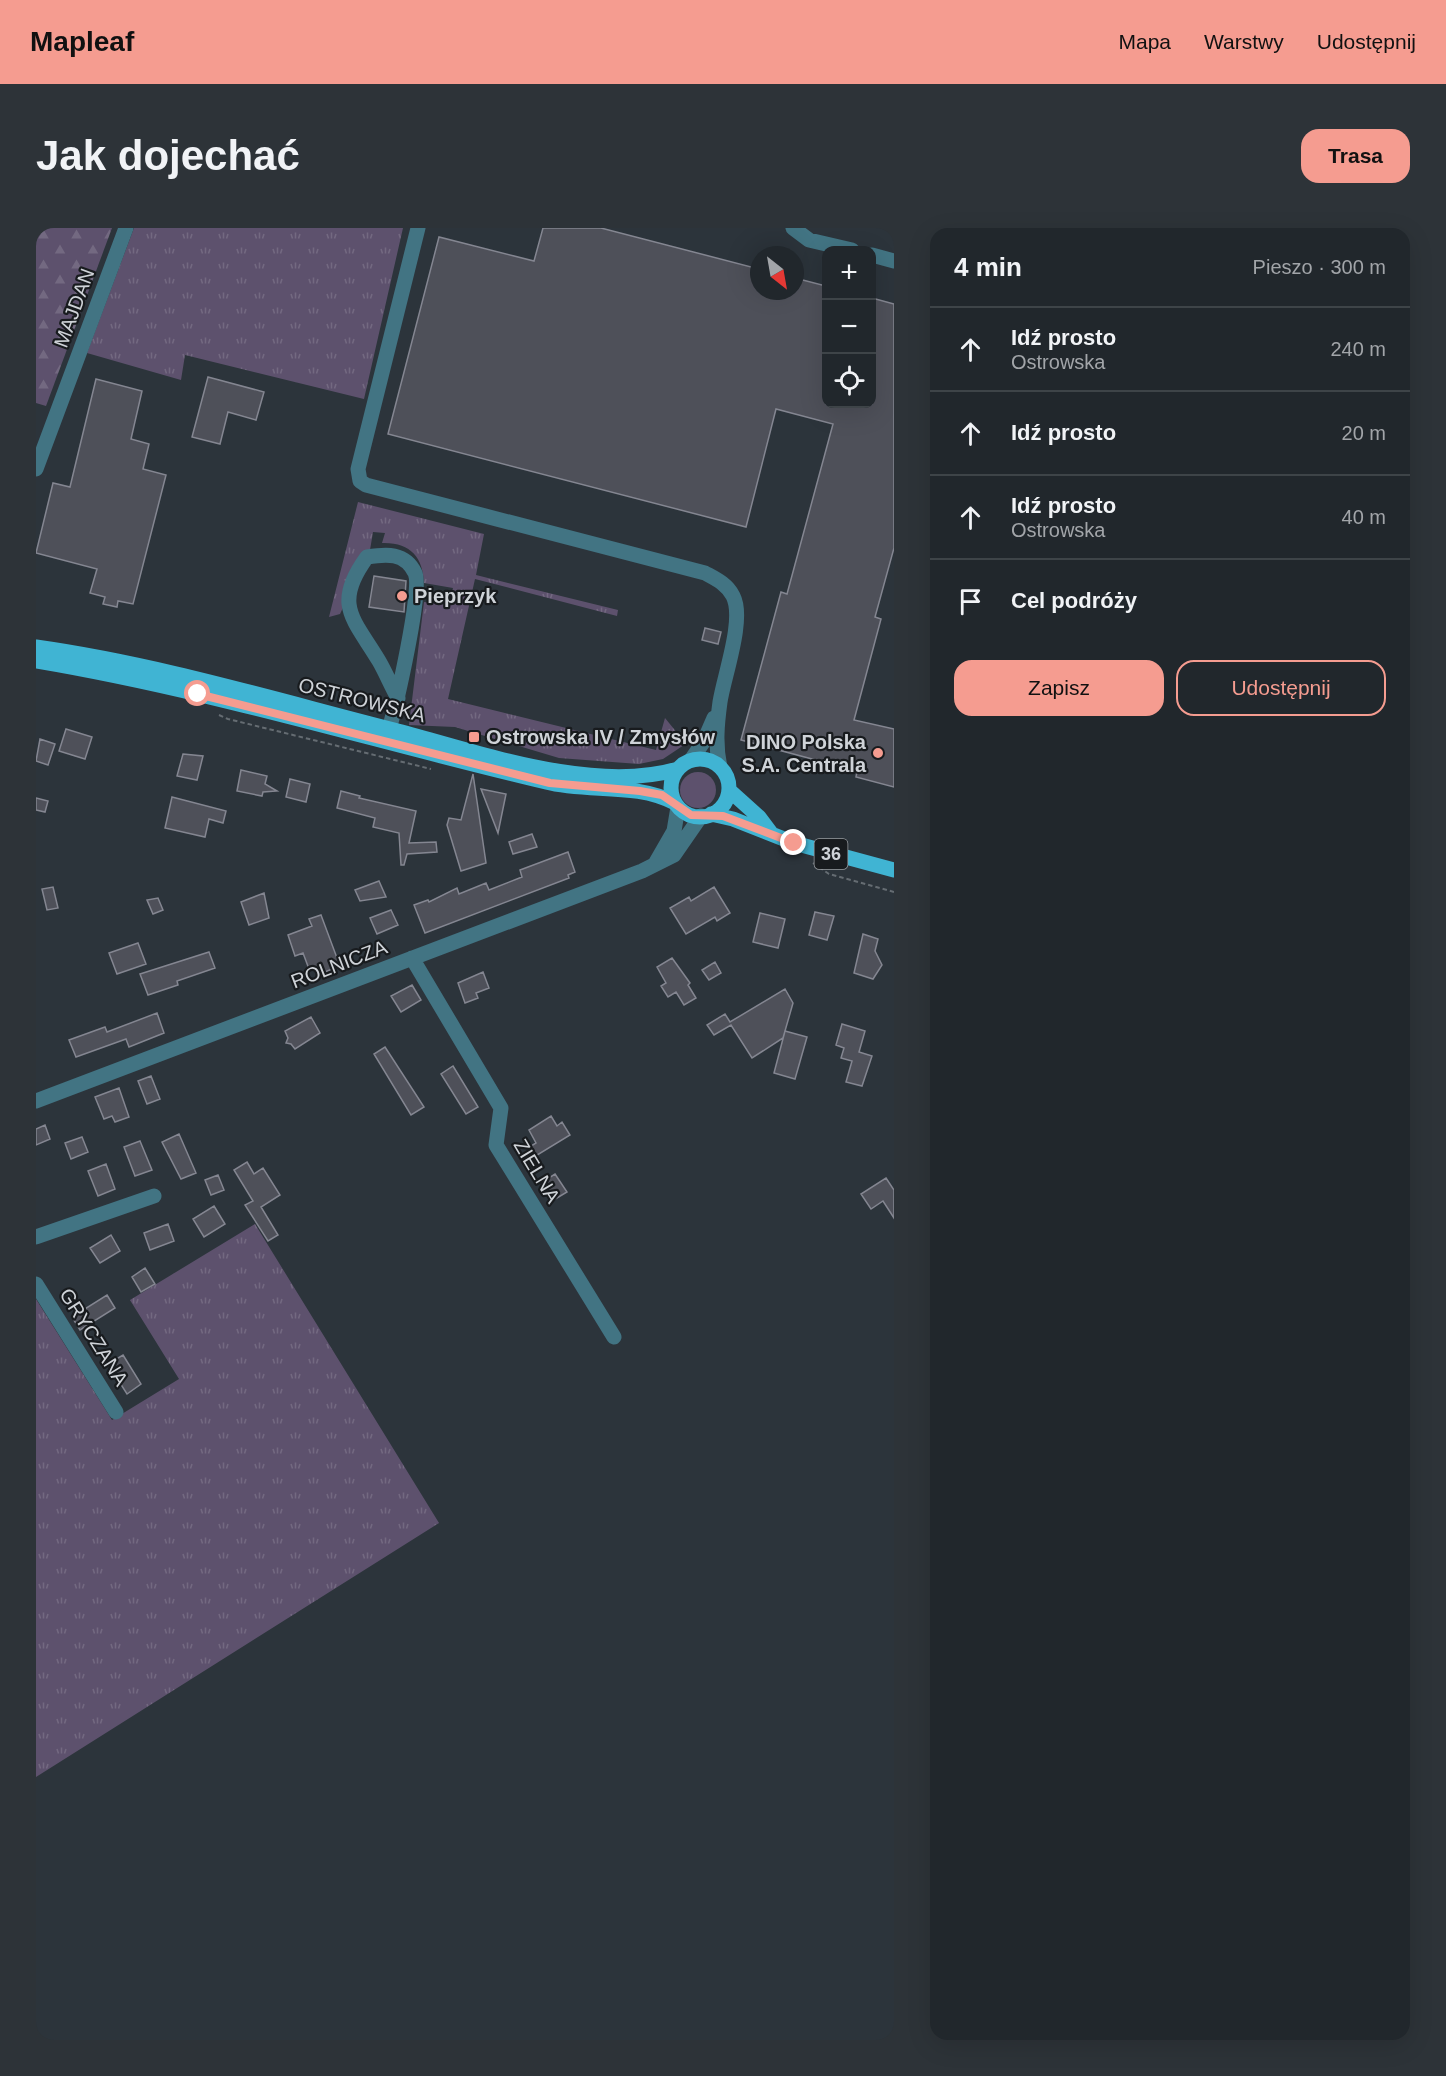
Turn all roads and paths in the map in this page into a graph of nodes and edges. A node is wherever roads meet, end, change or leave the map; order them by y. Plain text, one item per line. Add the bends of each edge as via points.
1 (126, 228) edge
2 (418, 228) edge
3 (793, 228) edge
4 (835, 246) edge
5 (876, 256) edge
6 (894, 261) edge
7 (36, 469) edge
8 (36, 647) edge
9 (36, 661) edge
10 (398, 698) junction
11 (720, 702) junction
12 (389, 729) junction
13 (685, 765) junction
14 (720, 767) junction
15 (729, 790) junction
16 (677, 805) junction
17 (706, 815) junction
18 (771, 833) junction
19 (655, 864) junction
20 (894, 870) edge
21 (412, 958) junction
22 (37, 1096) edge
23 (154, 1196) dead end
24 (36, 1237) edge
25 (36, 1284) edge
26 (615, 1337) dead end
27 (116, 1412) dead end

1 - 7 street, MAJDAN
2 - 11 street via 358,469 360,481 705,573 721,581 734,597 737,617
3 - 4 street via 809,240
5 - 6 street
8 - 12 main road, OSTROWSKA via 134,664
9 - 16 main road, OSTROWSKA / 36 via 170,687 550,783 662,795
10 - 10 street via 416,575 409,563 392,553 367,557 355,574 347,605 355,627
10 - 12 street
11 - 13 street via 705,741
11 - 14 street via 716,745
12 - 13 main road, OSTROWSKA via 570,772 654,776
13 - 14 main road via 706,760
13 - 16 main road via 672,783
14 - 15 main road, 36
15 - 17 main road via 723,805
15 - 18 main road, 36
16 - 17 main road, 36 via 691,815
16 - 19 street via 674,831
17 - 18 main road, 36 via 734,819
17 - 19 street, ROLNICZA via 674,855
18 - 20 main road, 36 via 814,850
19 - 21 street, ROLNICZA
21 - 22 street, ROLNICZA
21 - 26 street, ZIELNA via 501,1108 496,1145
23 - 24 street
25 - 27 street, GRYCZANA

